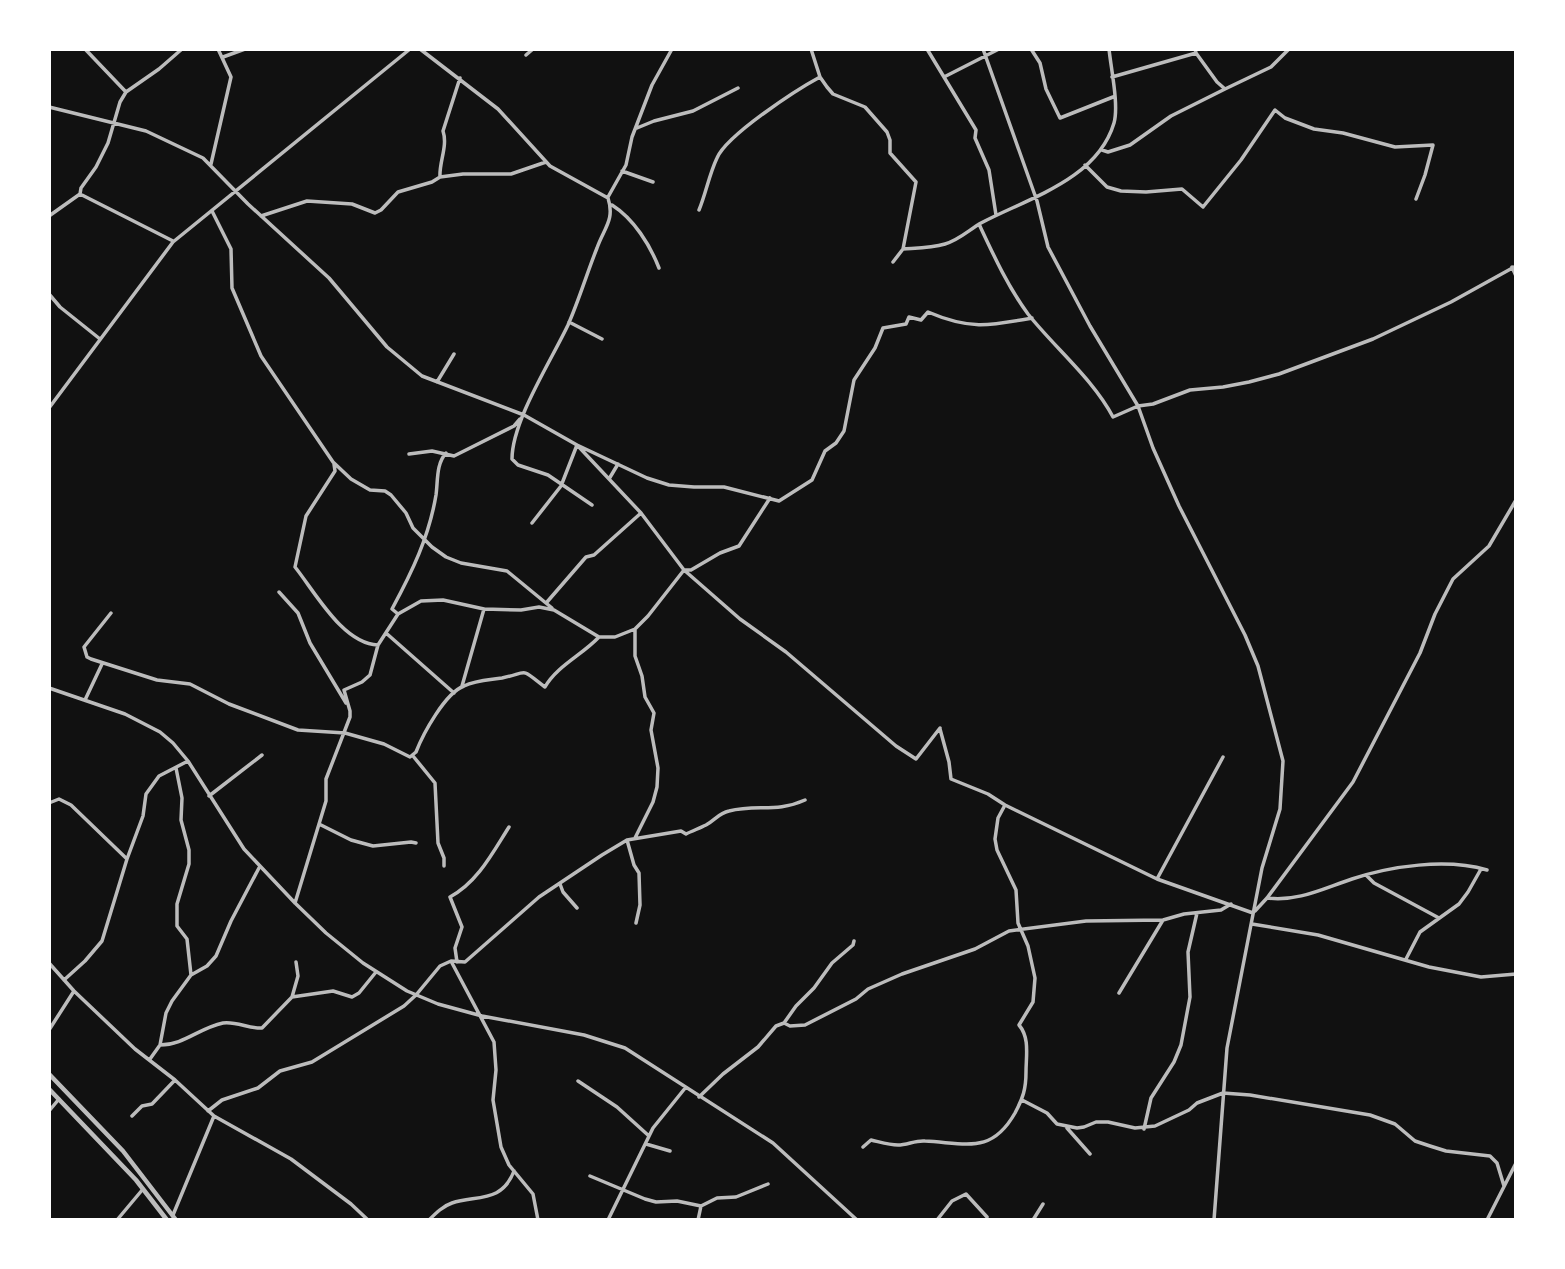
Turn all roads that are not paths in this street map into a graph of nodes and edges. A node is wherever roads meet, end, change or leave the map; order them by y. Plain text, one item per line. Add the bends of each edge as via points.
1 (85, 49) edge
2 (182, 49) edge
3 (218, 49) edge
4 (245, 49) edge
5 (410, 49) edge
6 (420, 49) edge
7 (533, 49) edge
8 (672, 49) edge
9 (810, 49) edge
10 (927, 49) edge
11 (984, 49) edge
12 (999, 49) edge
13 (1031, 49) edge
14 (1109, 49) edge
15 (1289, 49) edge
16 (1196, 51) edge
17 (526, 55) dead end
18 (223, 57) junction
19 (987, 57) junction
20 (820, 77) junction
21 (1112, 77) junction
22 (460, 78) junction
23 (944, 78) junction
24 (738, 88) dead end
25 (1225, 89) junction
26 (127, 92) junction
27 (1114, 97) junction
28 (49, 107) edge
29 (114, 124) junction
30 (635, 129) junction
31 (1102, 150) junction
32 (546, 162) junction
33 (211, 164) junction
34 (1085, 164) junction
35 (622, 171) junction
36 (440, 177) junction
37 (653, 182) dead end
38 (235, 191) junction
39 (80, 194) junction
40 (608, 198) junction
41 (1036, 198) junction
42 (1416, 200) dead end
43 (610, 204) junction
44 (699, 210) dead end
45 (212, 211) junction
46 (49, 216) edge
47 (261, 216) junction
48 (996, 216) junction
49 (979, 224) junction
50 (173, 242) junction
51 (902, 250) junction
52 (893, 262) dead end
53 (1514, 267) edge
54 (659, 268) dead end
55 (1516, 276) edge
56 (49, 294) edge
57 (1032, 318) junction
58 (569, 322) junction
59 (100, 339) junction
60 (602, 339) dead end
61 (454, 354) dead end
62 (437, 382) junction
63 (1138, 406) junction
64 (49, 408) edge
65 (524, 415) junction
66 (577, 445) junction
67 (446, 453) junction
68 (409, 454) dead end
69 (333, 462) junction
70 (618, 464) junction
71 (609, 480) junction
72 (561, 486) junction
73 (770, 498) junction
74 (1516, 500) edge
75 (592, 505) dead end
76 (641, 513) junction
77 (532, 523) dead end
78 (426, 541) junction
79 (684, 570) junction
80 (279, 592) dead end
81 (547, 602) junction
82 (539, 607) junction
83 (484, 609) junction
84 (554, 610) junction
85 (111, 613) dead end
86 (398, 614) junction
87 (635, 629) junction
88 (386, 633) junction
89 (599, 637) junction
90 (378, 645) junction
91 (102, 663) junction
92 (462, 686) junction
93 (49, 688) edge
94 (454, 693) junction
95 (85, 700) junction
96 (348, 705) junction
97 (345, 733) junction
98 (262, 755) dead end
99 (413, 756) junction
100 (1223, 757) dead end
101 (188, 761) junction
102 (176, 766) junction
103 (209, 796) junction
104 (805, 800) dead end
105 (49, 803) edge
106 (1004, 806) junction
107 (318, 824) junction
108 (509, 827) dead end
109 (635, 838) junction
110 (627, 840) junction
111 (416, 843) dead end
112 (127, 859) junction
113 (260, 866) junction
114 (444, 866) dead end
115 (1481, 868) junction
116 (1487, 870) dead end
117 (1366, 875) junction
118 (1157, 879) junction
119 (560, 884) junction
120 (1267, 898) junction
121 (295, 903) junction
122 (1231, 904) junction
123 (577, 908) dead end
124 (1197, 913) junction
125 (1253, 913) junction
126 (1441, 919) junction
127 (1163, 920) junction
128 (636, 923) dead end
129 (1251, 924) junction
130 (1020, 931) junction
131 (854, 941) dead end
132 (1406, 959) junction
133 (451, 961) junction
134 (296, 962) dead end
135 (457, 962) junction
136 (49, 963) edge
137 (51, 971) edge
138 (376, 972) junction
139 (1516, 974) edge
140 (191, 975) junction
141 (64, 980) junction
142 (75, 991) junction
143 (1119, 993) dead end
144 (416, 995) junction
145 (292, 997) junction
146 (482, 1016) junction
147 (784, 1023) junction
148 (49, 1030) edge
149 (160, 1045) junction
150 (150, 1059) junction
151 (49, 1074) edge
152 (174, 1080) junction
153 (578, 1081) dead end
154 (685, 1087) junction
155 (49, 1088) edge
156 (1223, 1093) junction
157 (699, 1097) junction
158 (59, 1099) junction
159 (1022, 1100) junction
160 (49, 1111) edge
161 (208, 1111) junction
162 (132, 1116) dead end
163 (214, 1116) junction
164 (1065, 1126) junction
165 (1144, 1129) junction
166 (649, 1136) junction
167 (646, 1144) junction
168 (863, 1147) dead end
169 (670, 1151) dead end
170 (1090, 1154) dead end
171 (1516, 1163) edge
172 (514, 1170) junction
173 (590, 1176) dead end
174 (768, 1184) dead end
175 (1504, 1186) junction
176 (143, 1189) junction
177 (623, 1190) junction
178 (1043, 1205) dead end
179 (701, 1206) junction
180 (987, 1217) dead end
181 (175, 1218) edge
182 (364, 1219) edge
183 (117, 1220) edge
184 (167, 1220) edge
185 (429, 1220) edge
186 (538, 1220) edge
187 (608, 1220) edge
188 (698, 1220) edge
189 (857, 1220) edge
190 (937, 1220) edge
191 (1033, 1220) edge
192 (1214, 1220) edge
193 (1487, 1220) edge

1 - 26 street
2 - 26 street
3 - 18 street
4 - 18 street
5 - 38 street
6 - 22 street
7 - 17 street
8 - 30 street
9 - 20 street
10 - 23 street
11 - 19 street
12 - 19 street
13 - 27 street via 1060,118
14 - 21 street
15 - 25 street via 1271,67
16 - 21 street
16 - 25 street
18 - 33 street via 231,77
19 - 23 street
19 - 41 street
20 - 44 street via 732,137 717,157
20 - 51 street via 833,94 865,107 887,132 890,153 916,182
21 - 27 street
22 - 32 street via 498,109
22 - 36 street via 443,131
23 - 48 street via 976,130 989,170
24 - 30 street via 692,111
25 - 31 street via 1171,116 1130,145
26 - 29 street
27 - 31 street via 1114,122
28 - 29 street
29 - 33 street via 167,139
29 - 39 street
30 - 35 street
31 - 34 street
32 - 36 street via 511,174
32 - 40 street
33 - 38 street
34 - 41 street
34 - 42 street via 1107,187 1146,192 1182,189 1203,207 1275,110 1314,130 1395,147 1433,145
35 - 37 street
35 - 40 street
36 - 47 street via 398,192 375,213 352,204 307,201
38 - 45 street
38 - 47 street
39 - 46 street
39 - 50 street
40 - 43 street
41 - 48 street
41 - 63 street via 1048,247
43 - 54 street via 648,244
43 - 58 street via 612,215
45 - 50 street
45 - 69 street via 231,249 232,288 261,356
47 - 62 street via 329,278 387,348
48 - 49 street
49 - 51 street via 957,240
49 - 57 street
50 - 59 street
51 - 52 street
53 - 55 street
53 - 63 street via 1373,339 1279,374 1190,390
56 - 59 street
57 - 63 street via 1101,395 1113,417
57 - 73 street via 996,326 953,323 928,312 921,320 909,317 906,324 883,328 854,380 844,431 825,451 816,474 779,501
58 - 60 street
58 - 65 street
59 - 64 street
61 - 62 street
62 - 65 street
63 - 125 street via 1153,449 1258,666 1283,761 1280,808
65 - 66 street
65 - 67 street via 514,426 461,453
65 - 72 street via 512,459
66 - 70 street
66 - 71 street
66 - 72 street
67 - 68 street
67 - 78 street via 440,461
69 - 78 street via 370,490 391,495
69 - 90 street via 335,471 306,516 295,567 352,637
70 - 71 street
70 - 73 street via 669,485 724,487
71 - 76 street
72 - 75 street
72 - 77 street
73 - 79 street via 739,546
74 - 120 street via 1489,546 1453,579 1353,782
76 - 79 street
76 - 81 street via 586,557
78 - 81 street via 461,563 508,571
78 - 86 street via 392,609
79 - 87 street
79 - 106 street via 916,759 940,728 951,779
80 - 96 street via 298,613 310,643
81 - 82 street
81 - 84 street
82 - 83 street
82 - 84 street
83 - 86 street via 432,600
83 - 92 street
84 - 89 street
85 - 91 street via 84,647 86,657
86 - 88 street
87 - 89 street
87 - 109 street via 635,656 654,713 651,730 658,768 653,802
88 - 90 street
88 - 94 street
89 - 92 street via 559,669 545,687 520,671
90 - 96 street via 370,675 344,690
91 - 95 street
91 - 97 street via 157,680 190,684 298,730
92 - 94 street
93 - 95 street
94 - 99 street
95 - 101 street via 160,732
96 - 97 street
97 - 99 street
97 - 107 street via 326,779 326,801
98 - 103 street
99 - 114 street via 435,783
100 - 118 street
101 - 102 street
101 - 103 street
102 - 112 street via 159,776 146,794
102 - 140 street via 189,850 177,926 187,939
103 - 113 street
104 - 109 street via 784,808 727,811 686,834
105 - 112 street via 59,799 71,805
106 - 118 street
106 - 130 street via 995,839 1016,890
107 - 111 street via 373,846
107 - 121 street
108 - 135 street via 492,857 450,897 462,927 455,948
109 - 110 street
110 - 119 street
110 - 128 street via 639,873
112 - 141 street via 102,941
113 - 121 street
113 - 140 street via 216,956
115 - 116 street
115 - 117 street via 1455,864 1398,867
115 - 126 street via 1468,892
117 - 120 street via 1316,894
117 - 126 street
118 - 122 street
119 - 123 street
119 - 135 street via 473,956
120 - 125 street
121 - 138 street
122 - 124 street
122 - 125 street
124 - 127 street
124 - 165 street via 1188,952 1190,997 1181,1045 1151,1098
125 - 129 street
126 - 132 street via 1424,927
127 - 130 street via 1086,921
127 - 143 street
129 - 132 street via 1318,935
129 - 156 street
130 - 147 street via 1009,931 975,949 902,974 805,1025
130 - 159 street via 1035,978 1033,1002 1020,1026 1026,1032 1027,1046
131 - 147 street
132 - 139 street via 1481,977
133 - 135 street
133 - 144 street via 440,966
133 - 146 street
134 - 145 street via 298,976
136 - 137 street
137 - 141 street
138 - 144 street
138 - 145 street via 352,997 333,991
140 - 149 street via 166,1013
141 - 142 street
142 - 148 street
142 - 150 street
144 - 146 street
144 - 161 street via 389,1017 312,1062 280,1071 258,1088 222,1100
145 - 149 street via 262,1028 224,1023 194,1033 179,1044
146 - 154 street via 606,1040
146 - 172 street via 494,1042 493,1100 501,1147
147 - 157 street
149 - 150 street
150 - 152 street
151 - 181 street via 123,1151
152 - 161 street
152 - 162 street via 152,1104
153 - 166 street
154 - 157 street
154 - 166 street
155 - 158 street
156 - 165 street
156 - 175 street via 1370,1115 1395,1124 1415,1141 1446,1151 1490,1156
156 - 192 street
157 - 189 street via 773,1143
158 - 160 street
158 - 176 street
159 - 164 street
159 - 168 street via 996,1138 971,1144 922,1141 899,1145 871,1140
161 - 163 street
163 - 181 street
163 - 182 street via 291,1159
164 - 165 street via 1108,1122
164 - 170 street
166 - 167 street
167 - 169 street
167 - 177 street
171 - 175 street
172 - 185 street via 510,1182 500,1190 484,1199 449,1204
172 - 186 street via 533,1194
173 - 177 street
174 - 179 street
175 - 193 street
176 - 183 street
176 - 184 street
177 - 179 street via 656,1202
177 - 187 street
178 - 191 street
179 - 188 street
180 - 190 street via 966,1194 952,1201

